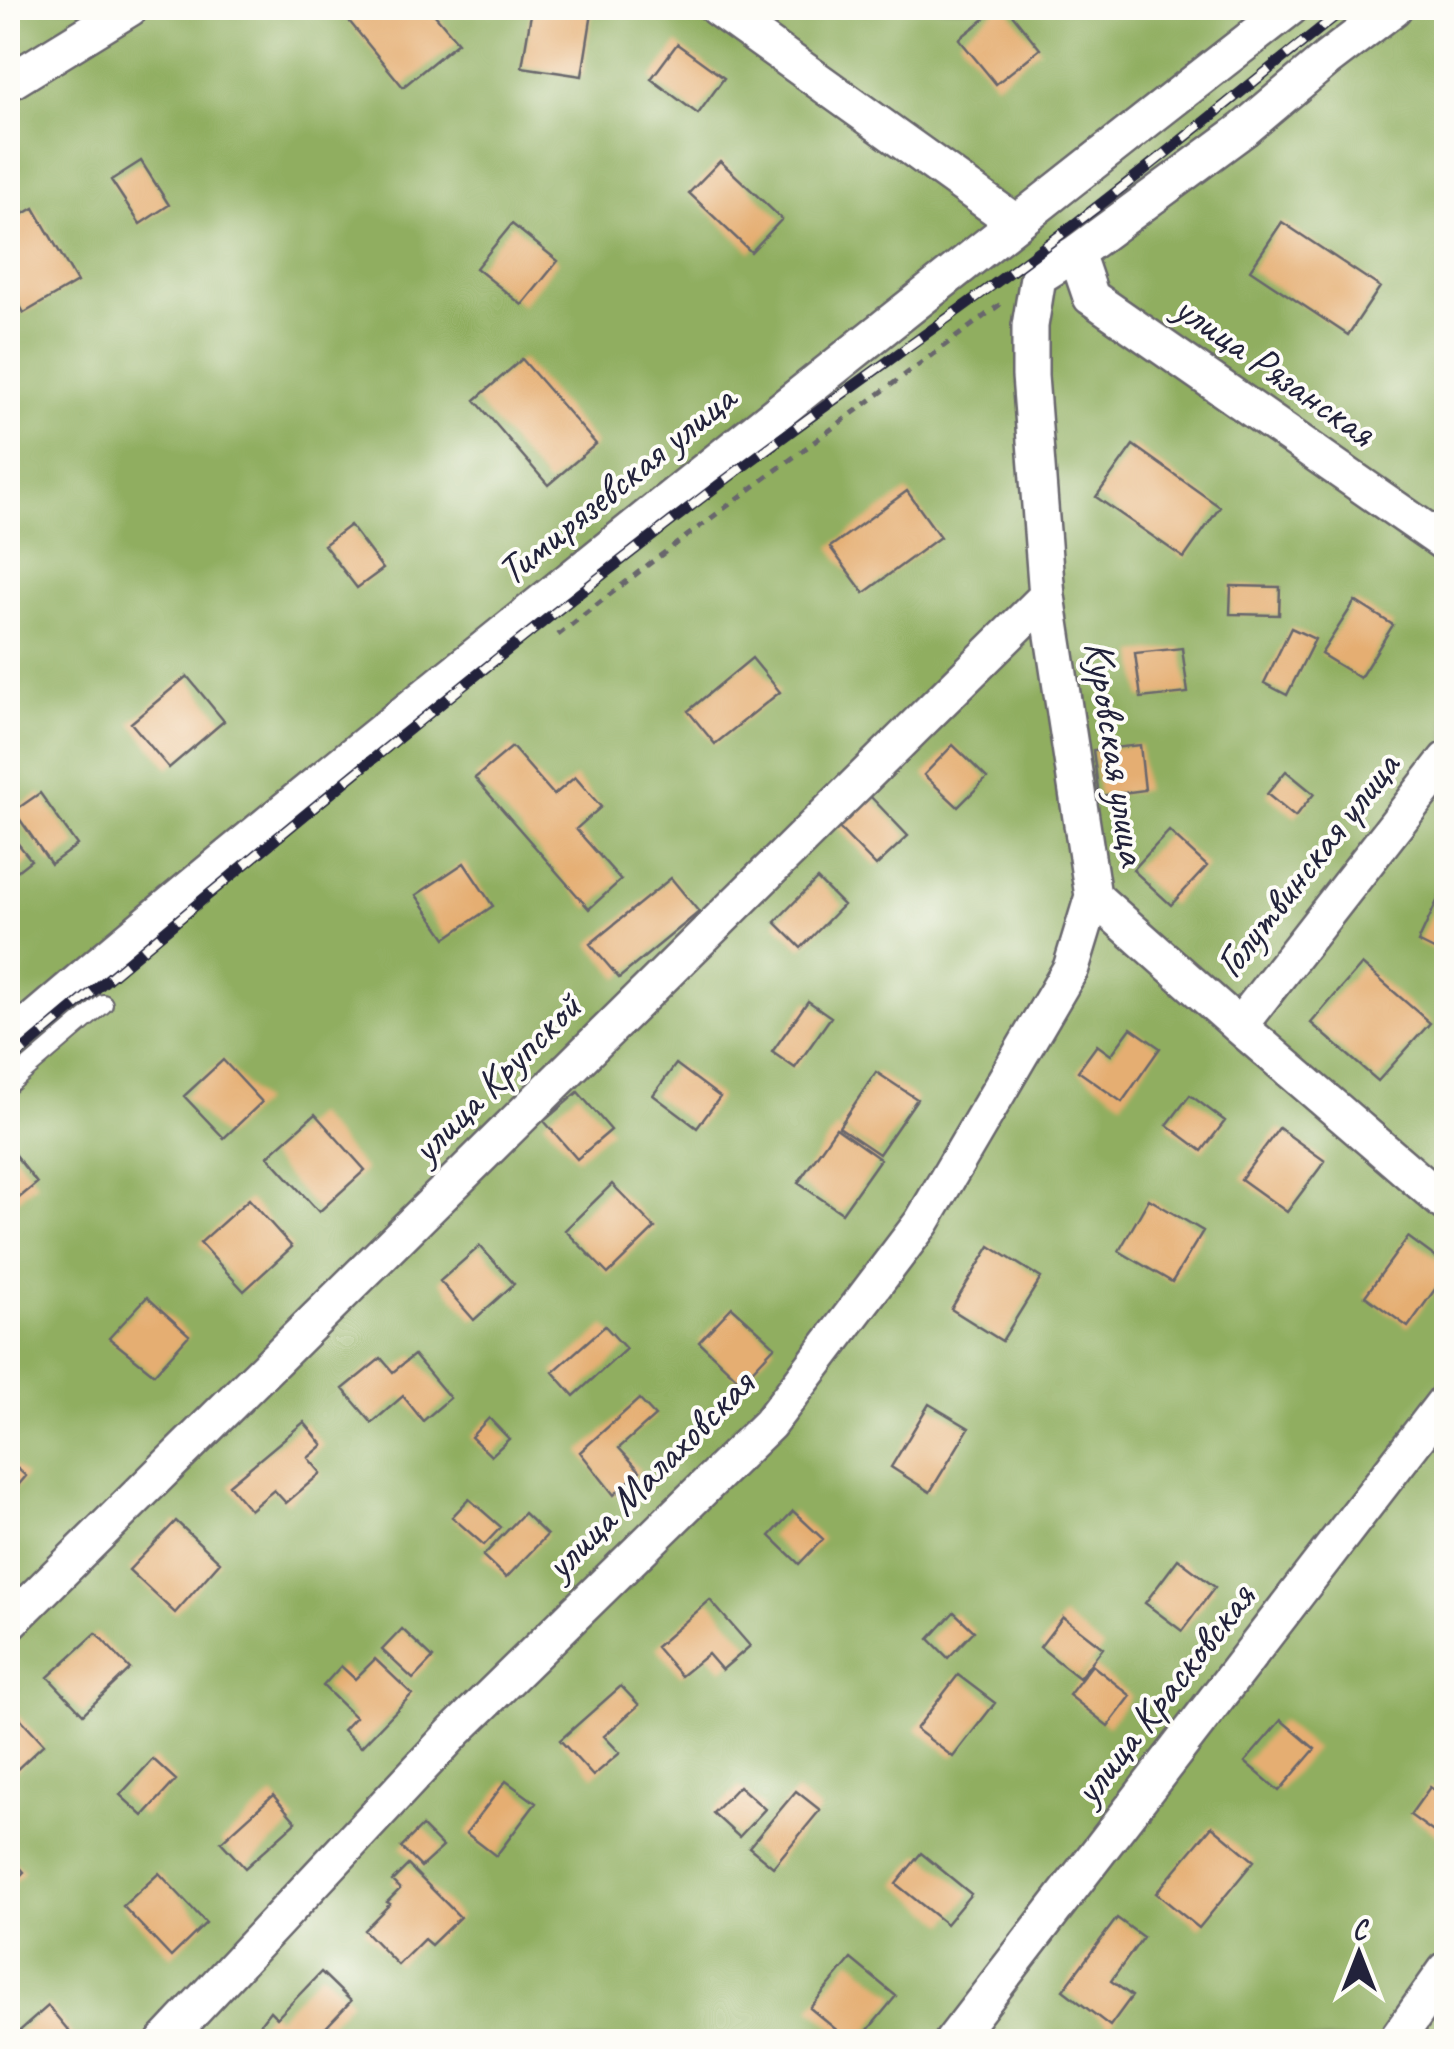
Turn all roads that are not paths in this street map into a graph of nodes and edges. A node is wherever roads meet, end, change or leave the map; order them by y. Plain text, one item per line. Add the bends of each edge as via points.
1 (130, 8) edge
2 (717, 8) edge
3 (1290, 8) edge
4 (1394, 8) edge
5 (8, 83) edge
6 (1015, 222) junction
7 (1076, 253) junction
8 (1446, 544) edge
9 (1047, 596) junction
10 (1446, 760) edge
11 (1092, 896) junction
12 (104, 1004) dead end
13 (1239, 1026) junction
14 (8, 1042) edge
15 (8, 1085) edge
16 (1446, 1204) edge
17 (1446, 1400) edge
18 (1436, 1437) edge
19 (8, 1624) edge
20 (1446, 1970) edge
21 (164, 2042) edge
22 (952, 2042) edge
23 (1395, 2042) edge

1 - 5 street
2 - 6 street
3 - 6 street, Тимирязевская улица
4 - 7 street
6 - 14 street, Тимирязевская улица via 156,914
7 - 8 street, улица Рязанская via 1091,296
7 - 9 street, Куровская улица via 1038,277 1030,326
9 - 11 street, Куровская улица
9 - 19 street, улица Крупской
10 - 13 street, Голутвинская улица
11 - 13 street, Куровская улица
11 - 21 street, улица Малаховская via 1072,968 922,1222 769,1424 455,1731
12 - 15 lane
13 - 16 street, Куровская улица
17 - 18 street, улица Красковская
18 - 22 street, улица Красковская
20 - 23 street

